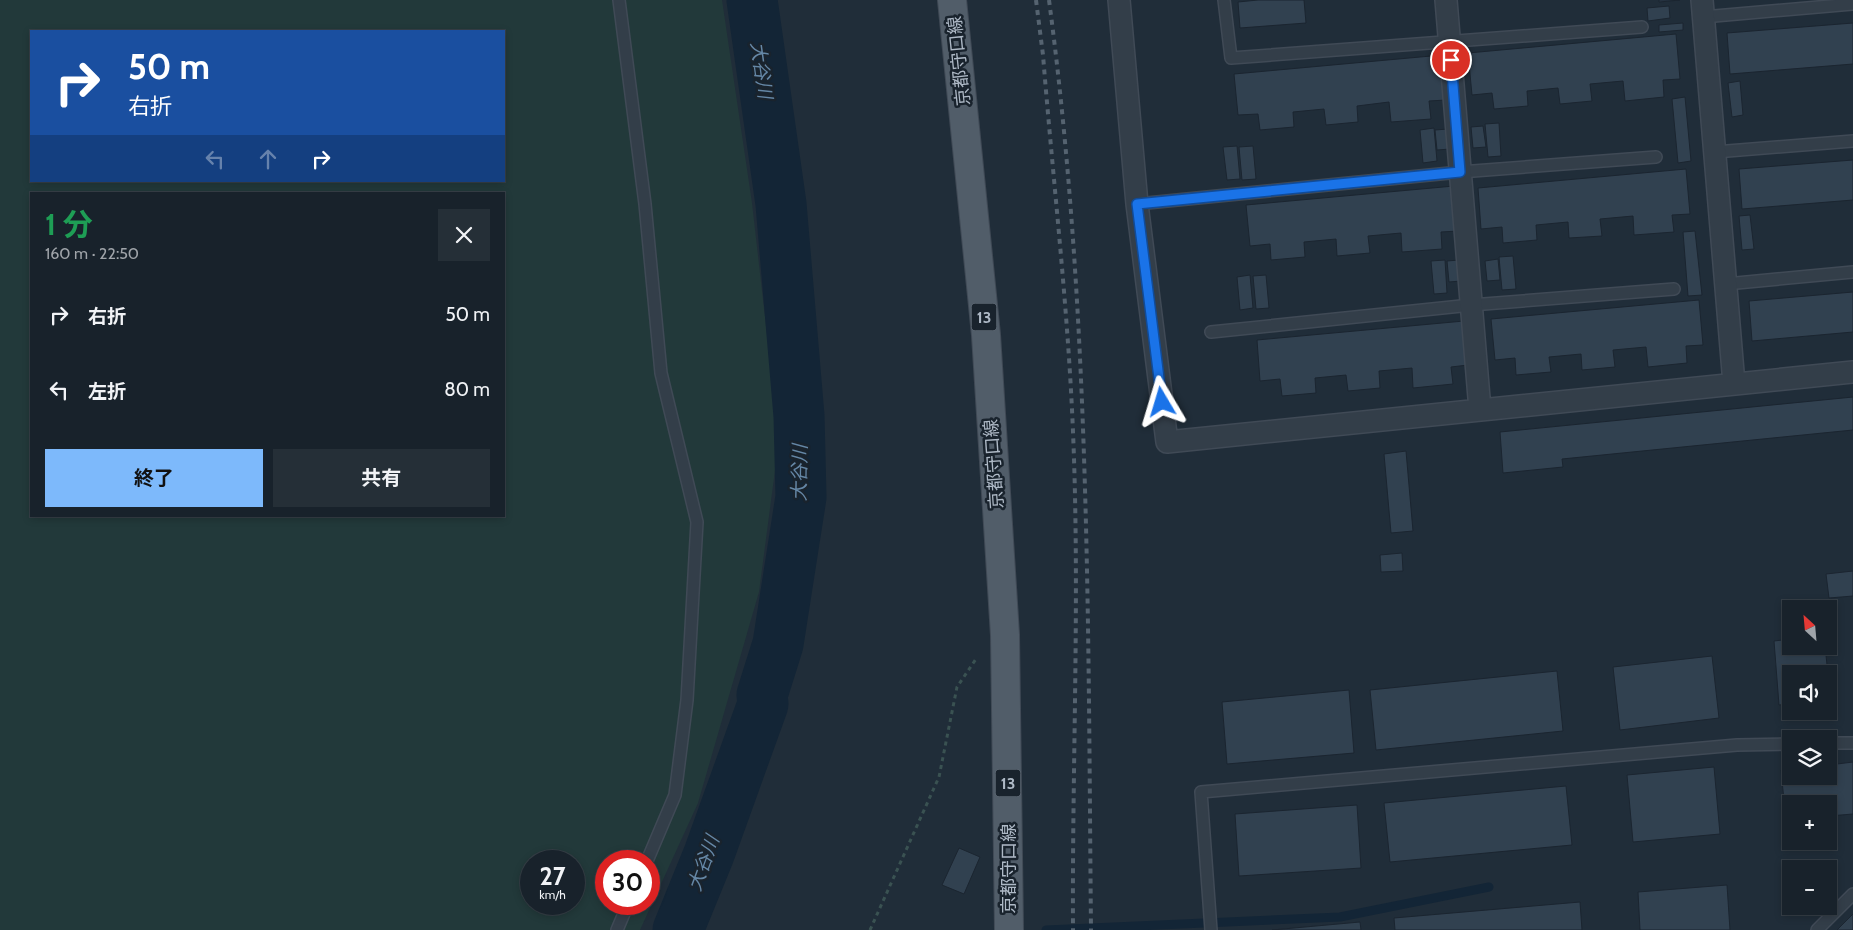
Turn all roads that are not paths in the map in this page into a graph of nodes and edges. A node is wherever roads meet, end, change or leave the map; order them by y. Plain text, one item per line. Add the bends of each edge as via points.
1 (619, 0) edge
2 (952, 0) edge
3 (1119, 0) edge
4 (1224, 0) edge
5 (1446, 0) edge
6 (1853, 4) edge
7 (1703, 8) edge
8 (1642, 27) dead end
9 (1449, 41) junction
10 (1853, 142) edge
11 (1715, 152) junction
12 (1656, 156) dead end
13 (1460, 172) junction
14 (1137, 204) junction
15 (1853, 272) edge
16 (1726, 284) junction
17 (1674, 289) dead end
18 (1471, 305) junction
19 (1211, 332) dead end
20 (1853, 372) edge
21 (1734, 384) junction
22 (1480, 410) junction
23 (1853, 742) edge
24 (1837, 743) edge
25 (1782, 744) edge
26 (652, 850) edge
27 (1853, 894) edge
28 (623, 915) edge
29 (617, 930) edge
30 (1009, 930) edge
31 (1211, 930) edge
32 (1817, 930) edge

1 - 26 lane via 645,204 660,373 697,522 687,700 675,795
2 - 30 main road, 京都守口線 / 13 via 986,335 1005,635
3 - 14 street
4 - 9 lane via 1231,58
5 - 9 street
6 - 7 lane
7 - 11 street
8 - 9 lane
9 - 13 street
10 - 11 lane
11 - 16 street
12 - 13 lane
13 - 14 lane
13 - 18 street
14 - 22 street via 1167,442
15 - 16 lane
16 - 21 street
17 - 18 lane
18 - 19 lane
18 - 22 street
20 - 21 street
21 - 22 street
23 - 24 lane
25 - 31 lane via 1737,744 1201,792
27 - 32 lane
28 - 29 lane

